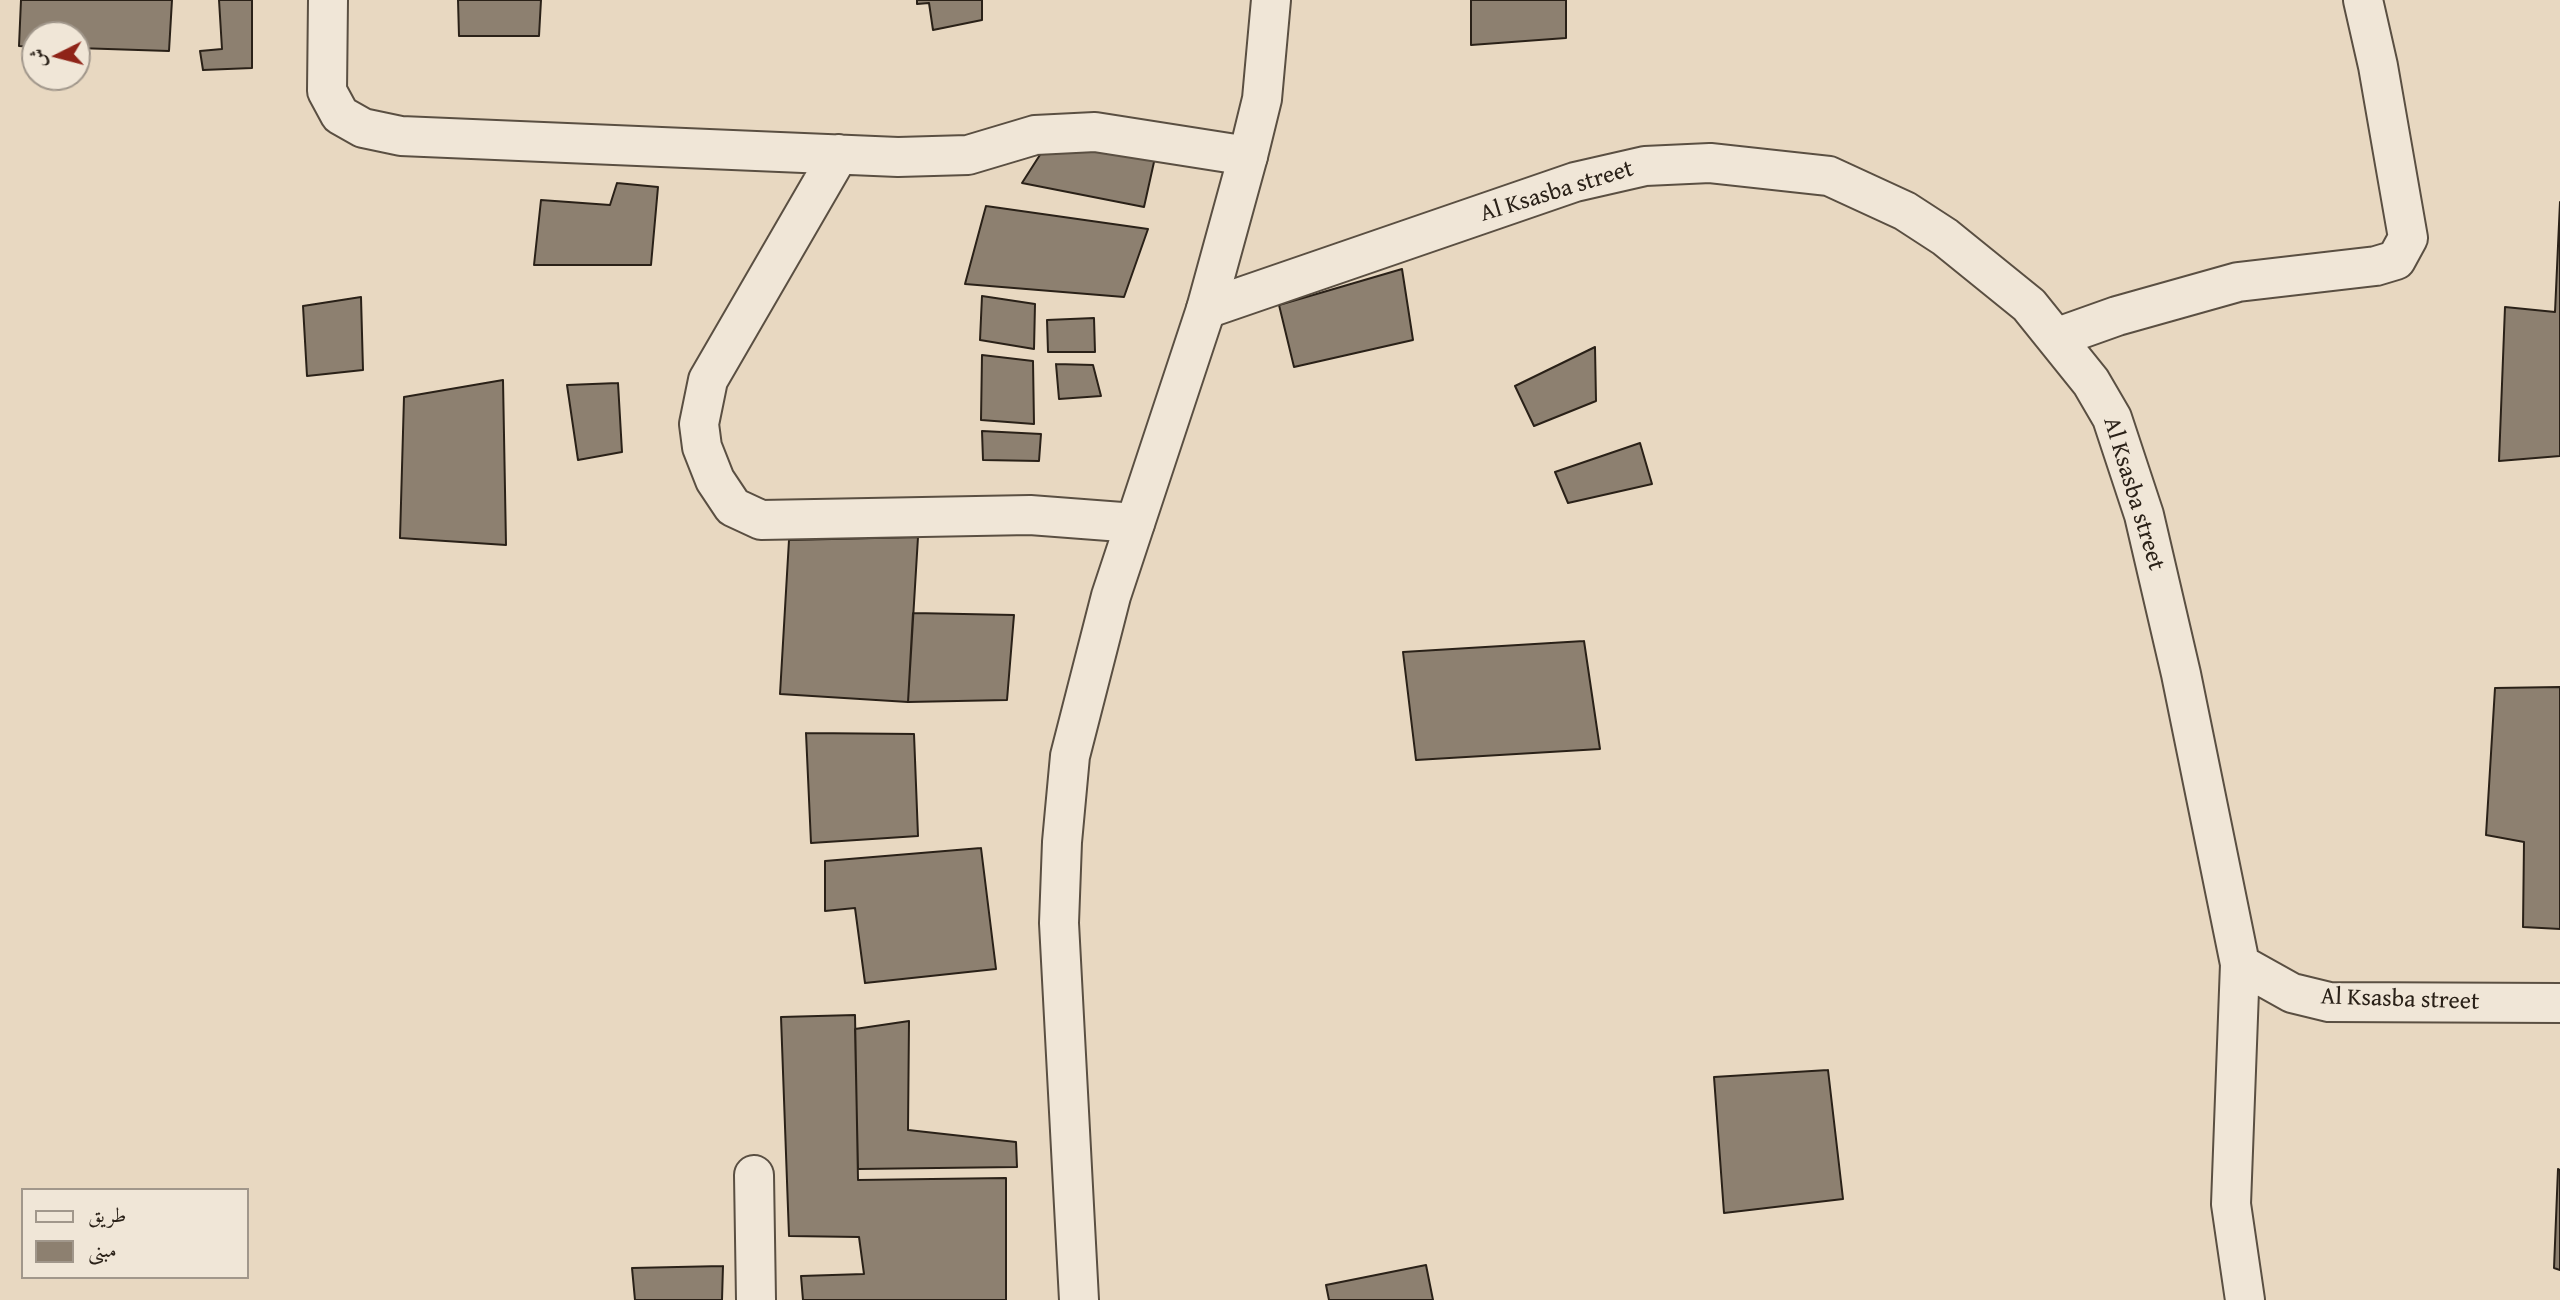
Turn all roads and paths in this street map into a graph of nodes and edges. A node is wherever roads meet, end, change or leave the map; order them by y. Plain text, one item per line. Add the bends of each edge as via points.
1 (328, 0) edge
2 (1271, 0) edge
3 (2363, 0) edge
4 (839, 154) junction
5 (1248, 156) junction
6 (1206, 309) junction
7 (2058, 337) junction
8 (1135, 523) junction
9 (2240, 964) junction
10 (2560, 1003) edge
11 (754, 1175) dead end
12 (756, 1300) edge
13 (1079, 1300) edge
14 (2245, 1300) edge

1 - 4 street via 327,91 340,115 363,128 401,136
2 - 5 street via 1262,99
3 - 7 street via 2408,238 2396,260 2238,282
4 - 5 street via 968,155 1035,135 1095,132
4 - 8 street via 708,380 699,424 702,447 715,480 733,507 761,520 1030,515
5 - 6 street
6 - 7 street, Al Ksasba street via 1575,182 1645,166 1710,163 1829,176 1905,211 1985,268
6 - 8 street
7 - 9 street, Al Ksasba street via 2112,418 2144,515
8 - 13 street via 1111,596 1070,757 1062,842 1059,923
9 - 10 street, Al Ksasba street via 2292,993 2329,1002
9 - 14 street via 2231,1204
11 - 12 street

